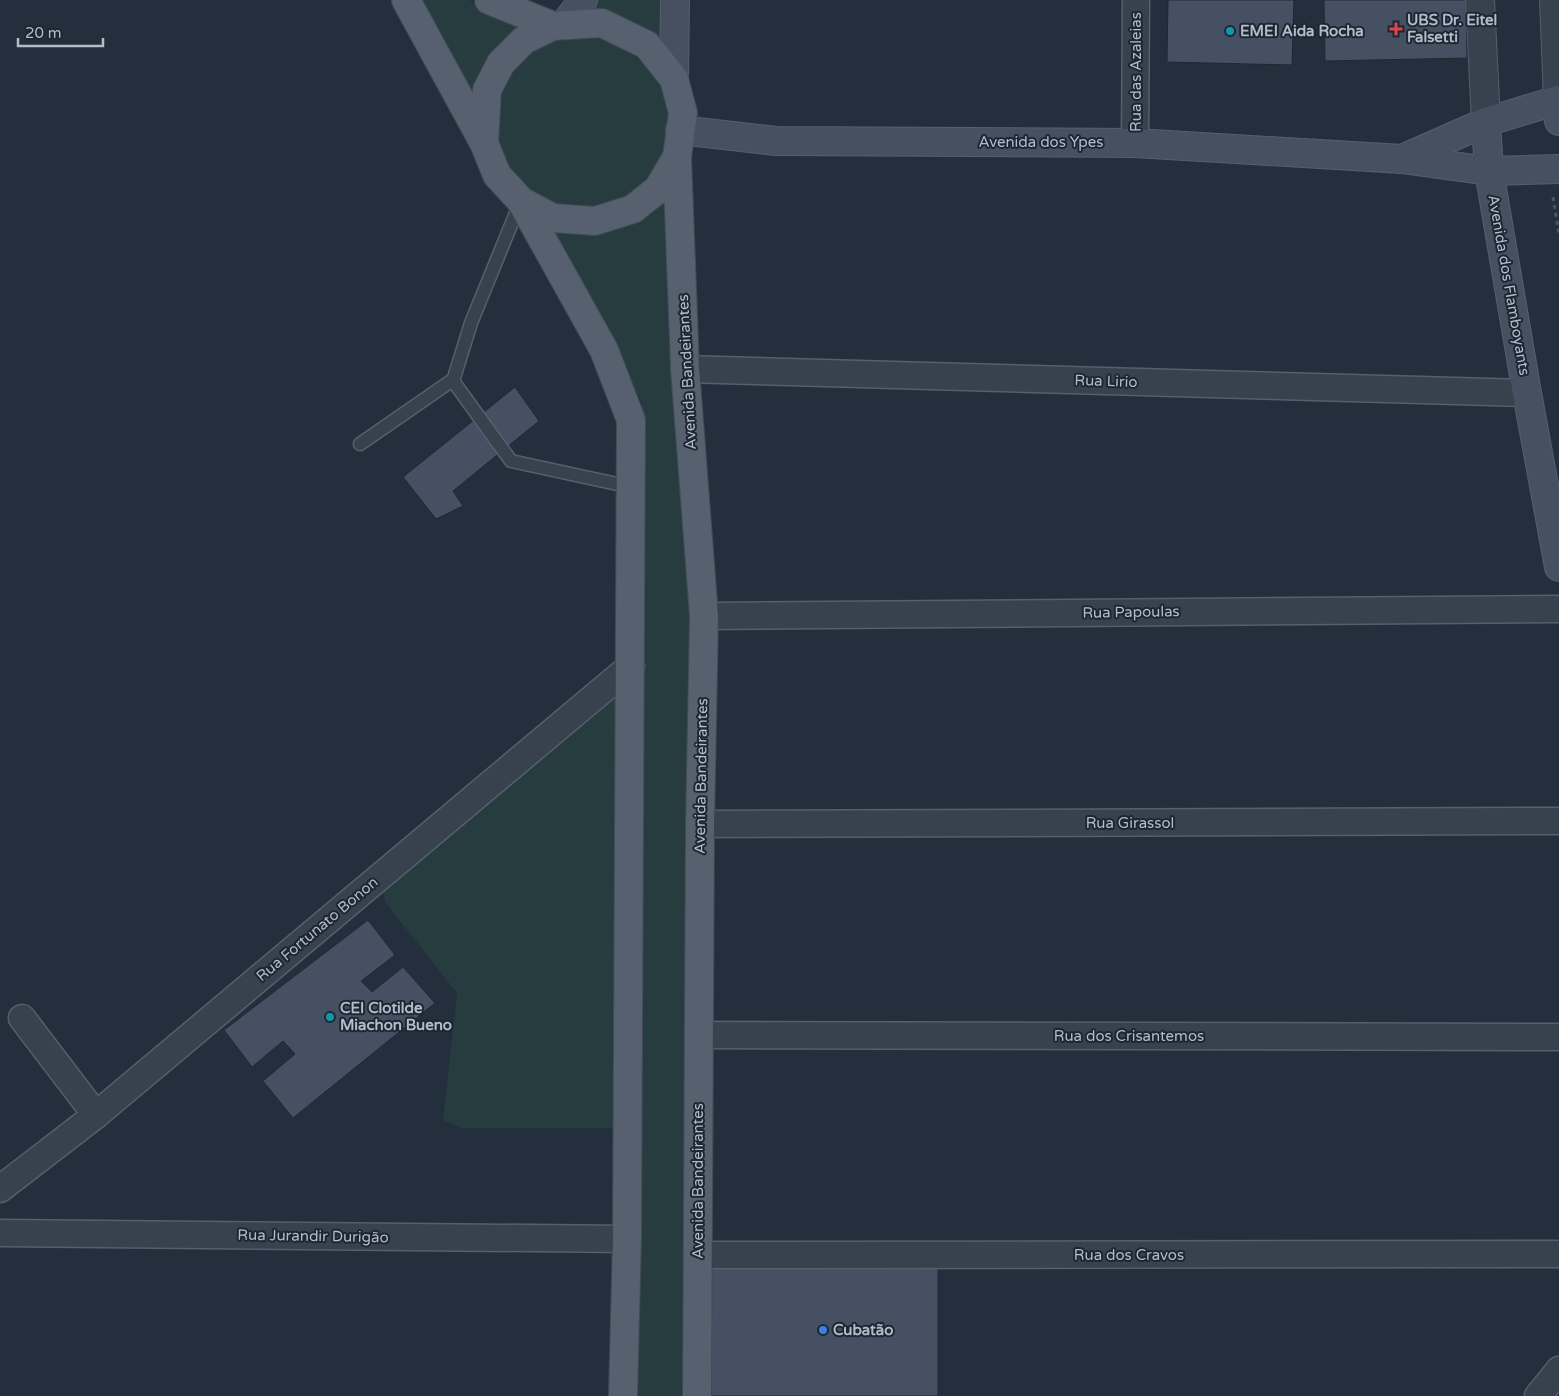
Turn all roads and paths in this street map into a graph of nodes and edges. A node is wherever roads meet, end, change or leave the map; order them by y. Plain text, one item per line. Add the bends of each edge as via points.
1 (406, 0) edge
2 (489, 0) edge
3 (583, 0) edge
4 (675, 0) edge
5 (1136, 0) edge
6 (1480, 0) edge
7 (1554, 0) edge
8 (558, 25) junction
9 (674, 80) junction
10 (1559, 107) edge
11 (1486, 122) junction
12 (680, 130) junction
13 (1135, 143) junction
14 (484, 144) junction
15 (677, 157) junction
16 (1402, 159) junction
17 (1559, 169) edge
18 (1489, 171) junction
19 (521, 201) junction
20 (685, 369) junction
21 (454, 378) junction
22 (1527, 393) junction
23 (360, 444) dead end
24 (631, 488) junction
25 (1559, 568) edge
26 (1559, 609) edge
27 (704, 616) junction
28 (631, 666) junction
29 (1559, 821) edge
30 (700, 824) junction
31 (22, 1018) dead end
32 (699, 1035) junction
33 (1559, 1037) edge
34 (96, 1115) junction
35 (0, 1189) edge
36 (0, 1233) edge
37 (627, 1239) junction
38 (1559, 1254) edge
39 (698, 1255) junction
40 (1559, 1370) edge
41 (623, 1396) edge
42 (697, 1396) edge
43 (1538, 1396) edge

1 - 14 main road
2 - 8 main road
3 - 8 main road
4 - 9 main road
5 - 13 street, Rua das Azaleias
6 - 11 street, Avenida dos Flamboyants
7 - 10 street
8 - 9 main road via 602,23 647,46
8 - 14 main road via 524,40 501,63 487,90
9 - 12 main road, Avenida Bandeirantes via 683,113
10 - 11 main road, Avenida dos Ypes
11 - 16 main road, Avenida dos Ypes
11 - 18 main road, Avenida dos Flamboyants
12 - 13 main road, Avenida dos Ypes via 776,140
12 - 15 main road, Avenida Bandeirantes
13 - 16 main road, Avenida dos Ypes
14 - 19 main road via 497,175
15 - 19 main road via 658,189 633,209 595,221 554,218
15 - 20 main road, Avenida Bandeirantes
16 - 18 main road, Avenida dos Ypes
17 - 18 main road, Avenida dos Ypes
18 - 22 main road, Avenida dos Flamboyants
19 - 21 lane via 471,323
19 - 24 main road via 604,350 631,420
20 - 22 street, Rua Lirio
20 - 27 main road, Avenida Bandeirantes
21 - 23 lane
21 - 24 lane via 453,381 511,460
22 - 25 main road, Avenida dos Flamboyants
24 - 28 main road
26 - 27 street, Rua Papoulas
27 - 30 main road, Avenida Bandeirantes
28 - 34 street, Rua Fortunato Bonon
28 - 37 main road
29 - 30 street, Rua Girassol
30 - 32 main road, Avenida Bandeirantes
31 - 34 street
32 - 33 street, Rua dos Crisantemos
32 - 39 main road, Avenida Bandeirantes
34 - 35 street, Rua Fortunato Bonon
36 - 37 street, Rua Jurandir Durigão
37 - 41 main road
38 - 39 street, Rua dos Cravos
39 - 42 main road, Avenida Bandeirantes
40 - 43 street

